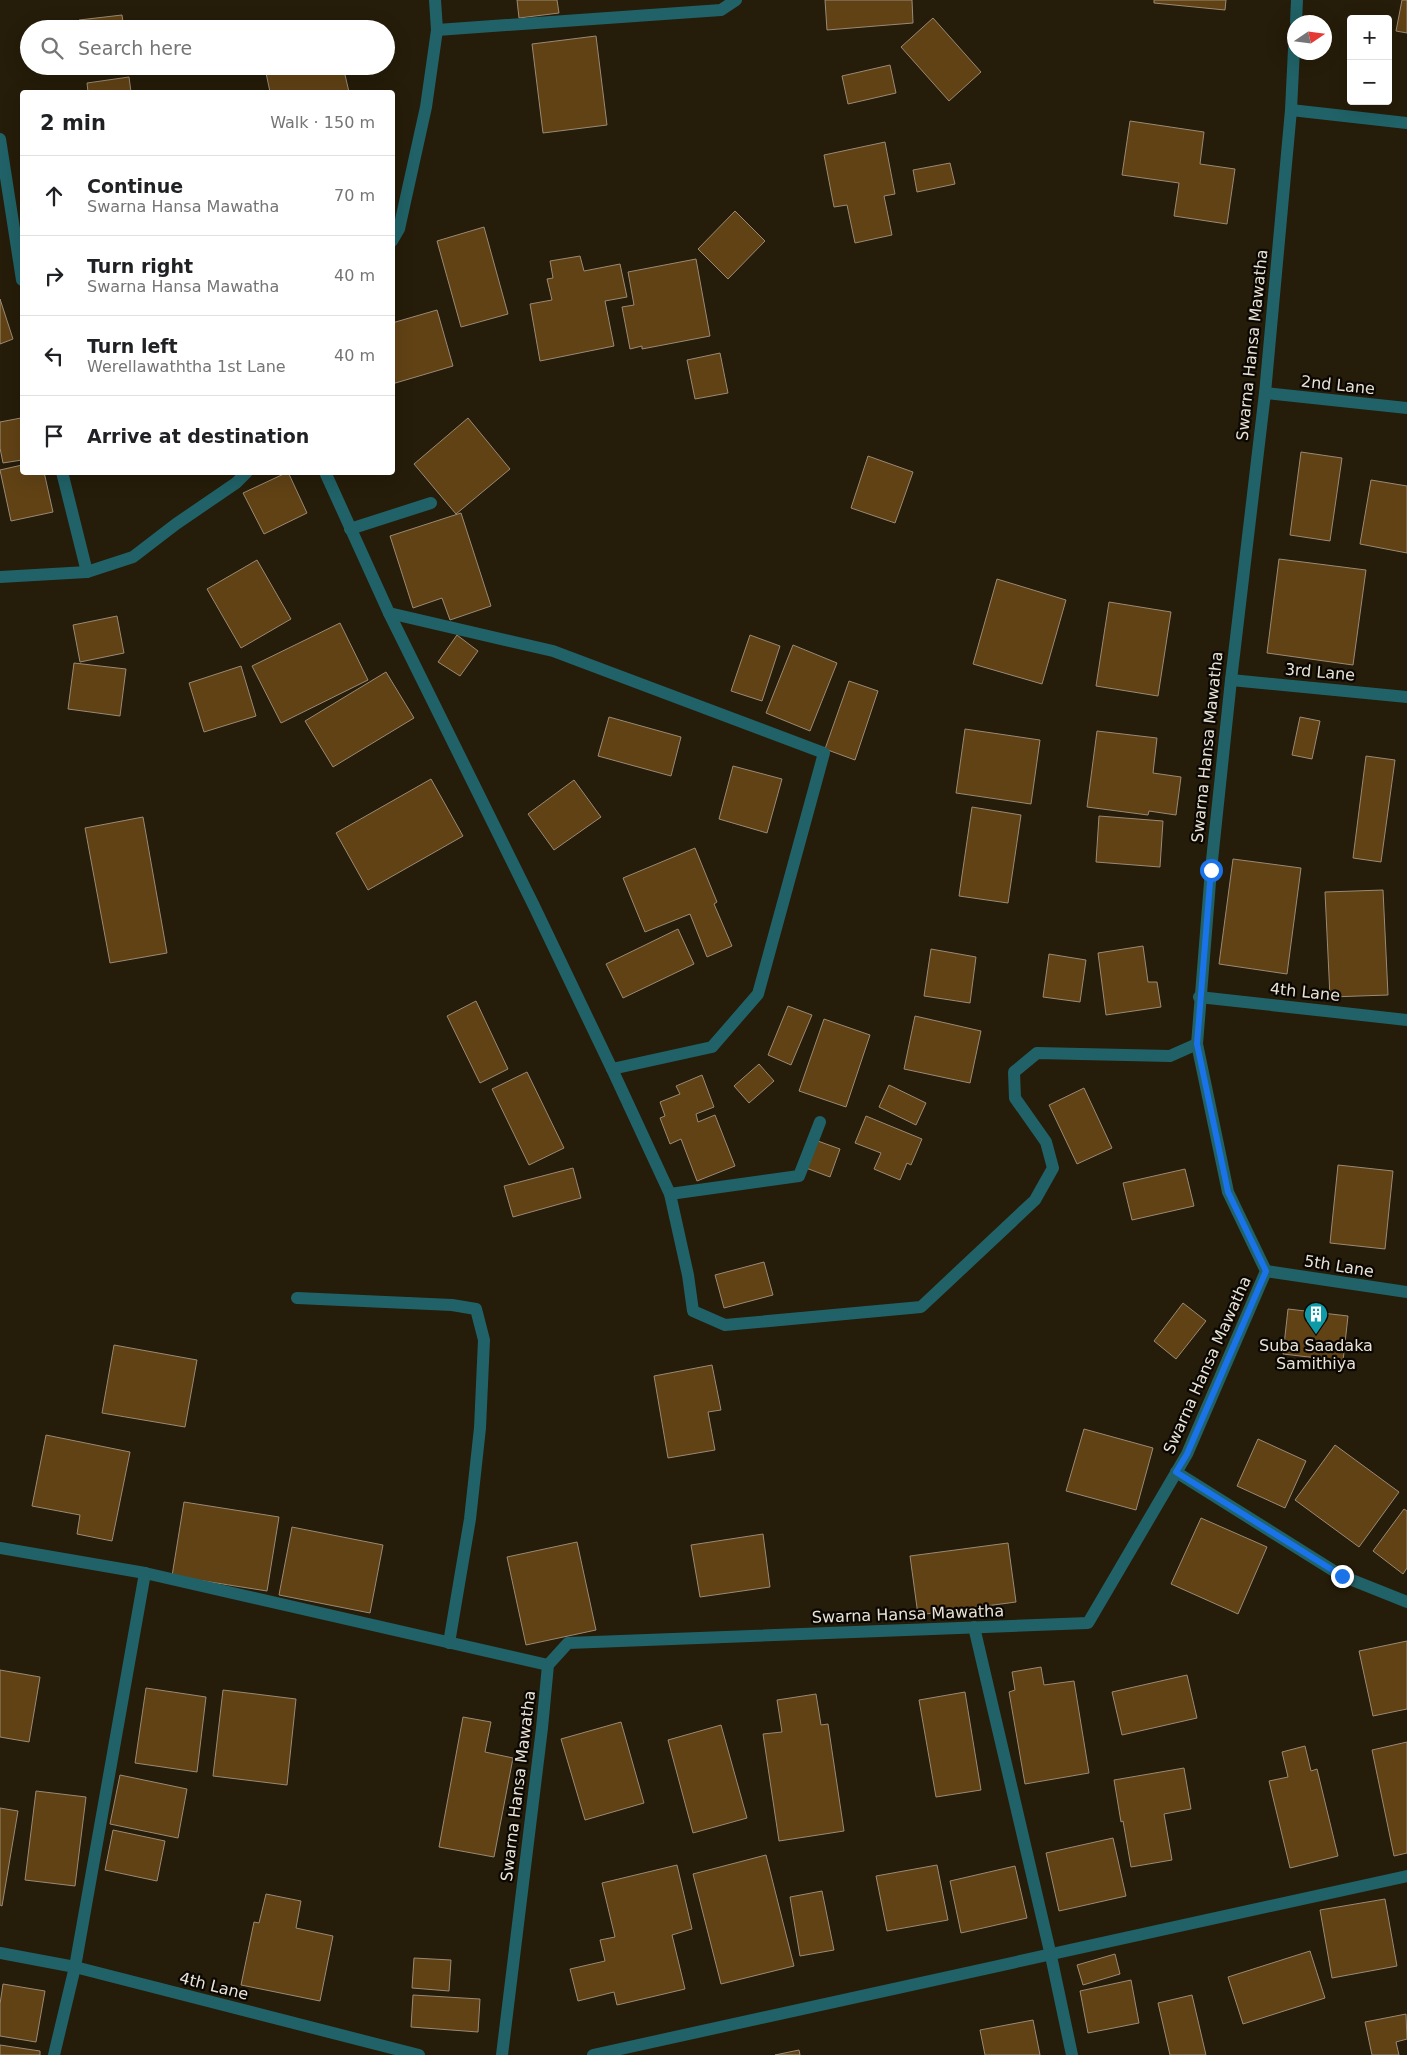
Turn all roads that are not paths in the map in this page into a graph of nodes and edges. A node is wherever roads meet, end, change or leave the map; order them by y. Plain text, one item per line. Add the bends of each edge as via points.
1 (434, 0) edge
2 (736, 0) edge
3 (1297, 0) edge
4 (1296, 15) edge
5 (437, 30) junction
6 (1293, 60) edge
7 (1291, 110) junction
8 (1407, 124) edge
9 (0, 139) edge
10 (395, 236) edge
11 (20, 267) edge
12 (1265, 393) junction
13 (1407, 408) edge
14 (63, 475) edge
15 (244, 475) edge
16 (326, 475) edge
17 (431, 503) dead end
18 (350, 529) junction
19 (87, 572) junction
20 (0, 578) edge
21 (389, 613) junction
22 (1231, 680) junction
23 (1407, 697) edge
24 (1199, 997) junction
25 (1407, 1020) edge
26 (1197, 1044) junction
27 (612, 1069) junction
28 (820, 1122) dead end
29 (670, 1194) junction
30 (1266, 1271) junction
31 (1407, 1292) edge
32 (297, 1298) dead end
33 (1176, 1472) junction
34 (0, 1548) edge
35 (145, 1573) junction
36 (1407, 1602) edge
37 (974, 1627) junction
38 (449, 1643) junction
39 (548, 1665) junction
40 (1407, 1876) edge
41 (0, 1953) edge
42 (1051, 1956) junction
43 (75, 1967) junction
44 (54, 2055) edge
45 (419, 2055) edge
46 (502, 2055) edge
47 (593, 2055) edge
48 (1072, 2055) edge

1 - 5 street
2 - 5 street via 721,10
3 - 4 street
5 - 10 street via 426,107
6 - 7 street, Swarna Hansa Mawatha
7 - 8 street
7 - 12 street, Swarna Hansa Mawatha
9 - 11 street
12 - 13 street, 2nd Lane
12 - 22 street, Swarna Hansa Mawatha
14 - 19 street
15 - 19 street via 133,557
16 - 18 street
17 - 18 street
18 - 21 street
19 - 20 street
21 - 27 street
21 - 27 street via 553,651 824,753 758,994 712,1047
22 - 23 street, 3rd Lane
22 - 24 street, Swarna Hansa Mawatha
24 - 25 street, 4th Lane
24 - 26 street, Swarna Hansa Mawatha
26 - 29 street via 1170,1056 1037,1053 1014,1072 1015,1098 1046,1142 1053,1168 1034,1200 921,1307 724,1325 694,1311
26 - 30 street, Swarna Hansa Mawatha via 1228,1192
27 - 29 street
28 - 29 street via 799,1176
30 - 31 street, 5th Lane
30 - 33 street, Swarna Hansa Mawatha via 1187,1454
32 - 38 street via 452,1304 476,1308 484,1340 480,1428 470,1519
33 - 36 street via 1342,1576
33 - 37 street, Swarna Hansa Mawatha via 1088,1623
34 - 35 street
35 - 38 street
35 - 43 street
37 - 39 street, Swarna Hansa Mawatha via 568,1644
37 - 42 street
38 - 39 street
39 - 46 street, Swarna Hansa Mawatha
40 - 42 street
41 - 43 street, 4th Lane
42 - 47 street
42 - 48 street
43 - 44 street
43 - 45 street, 4th Lane

